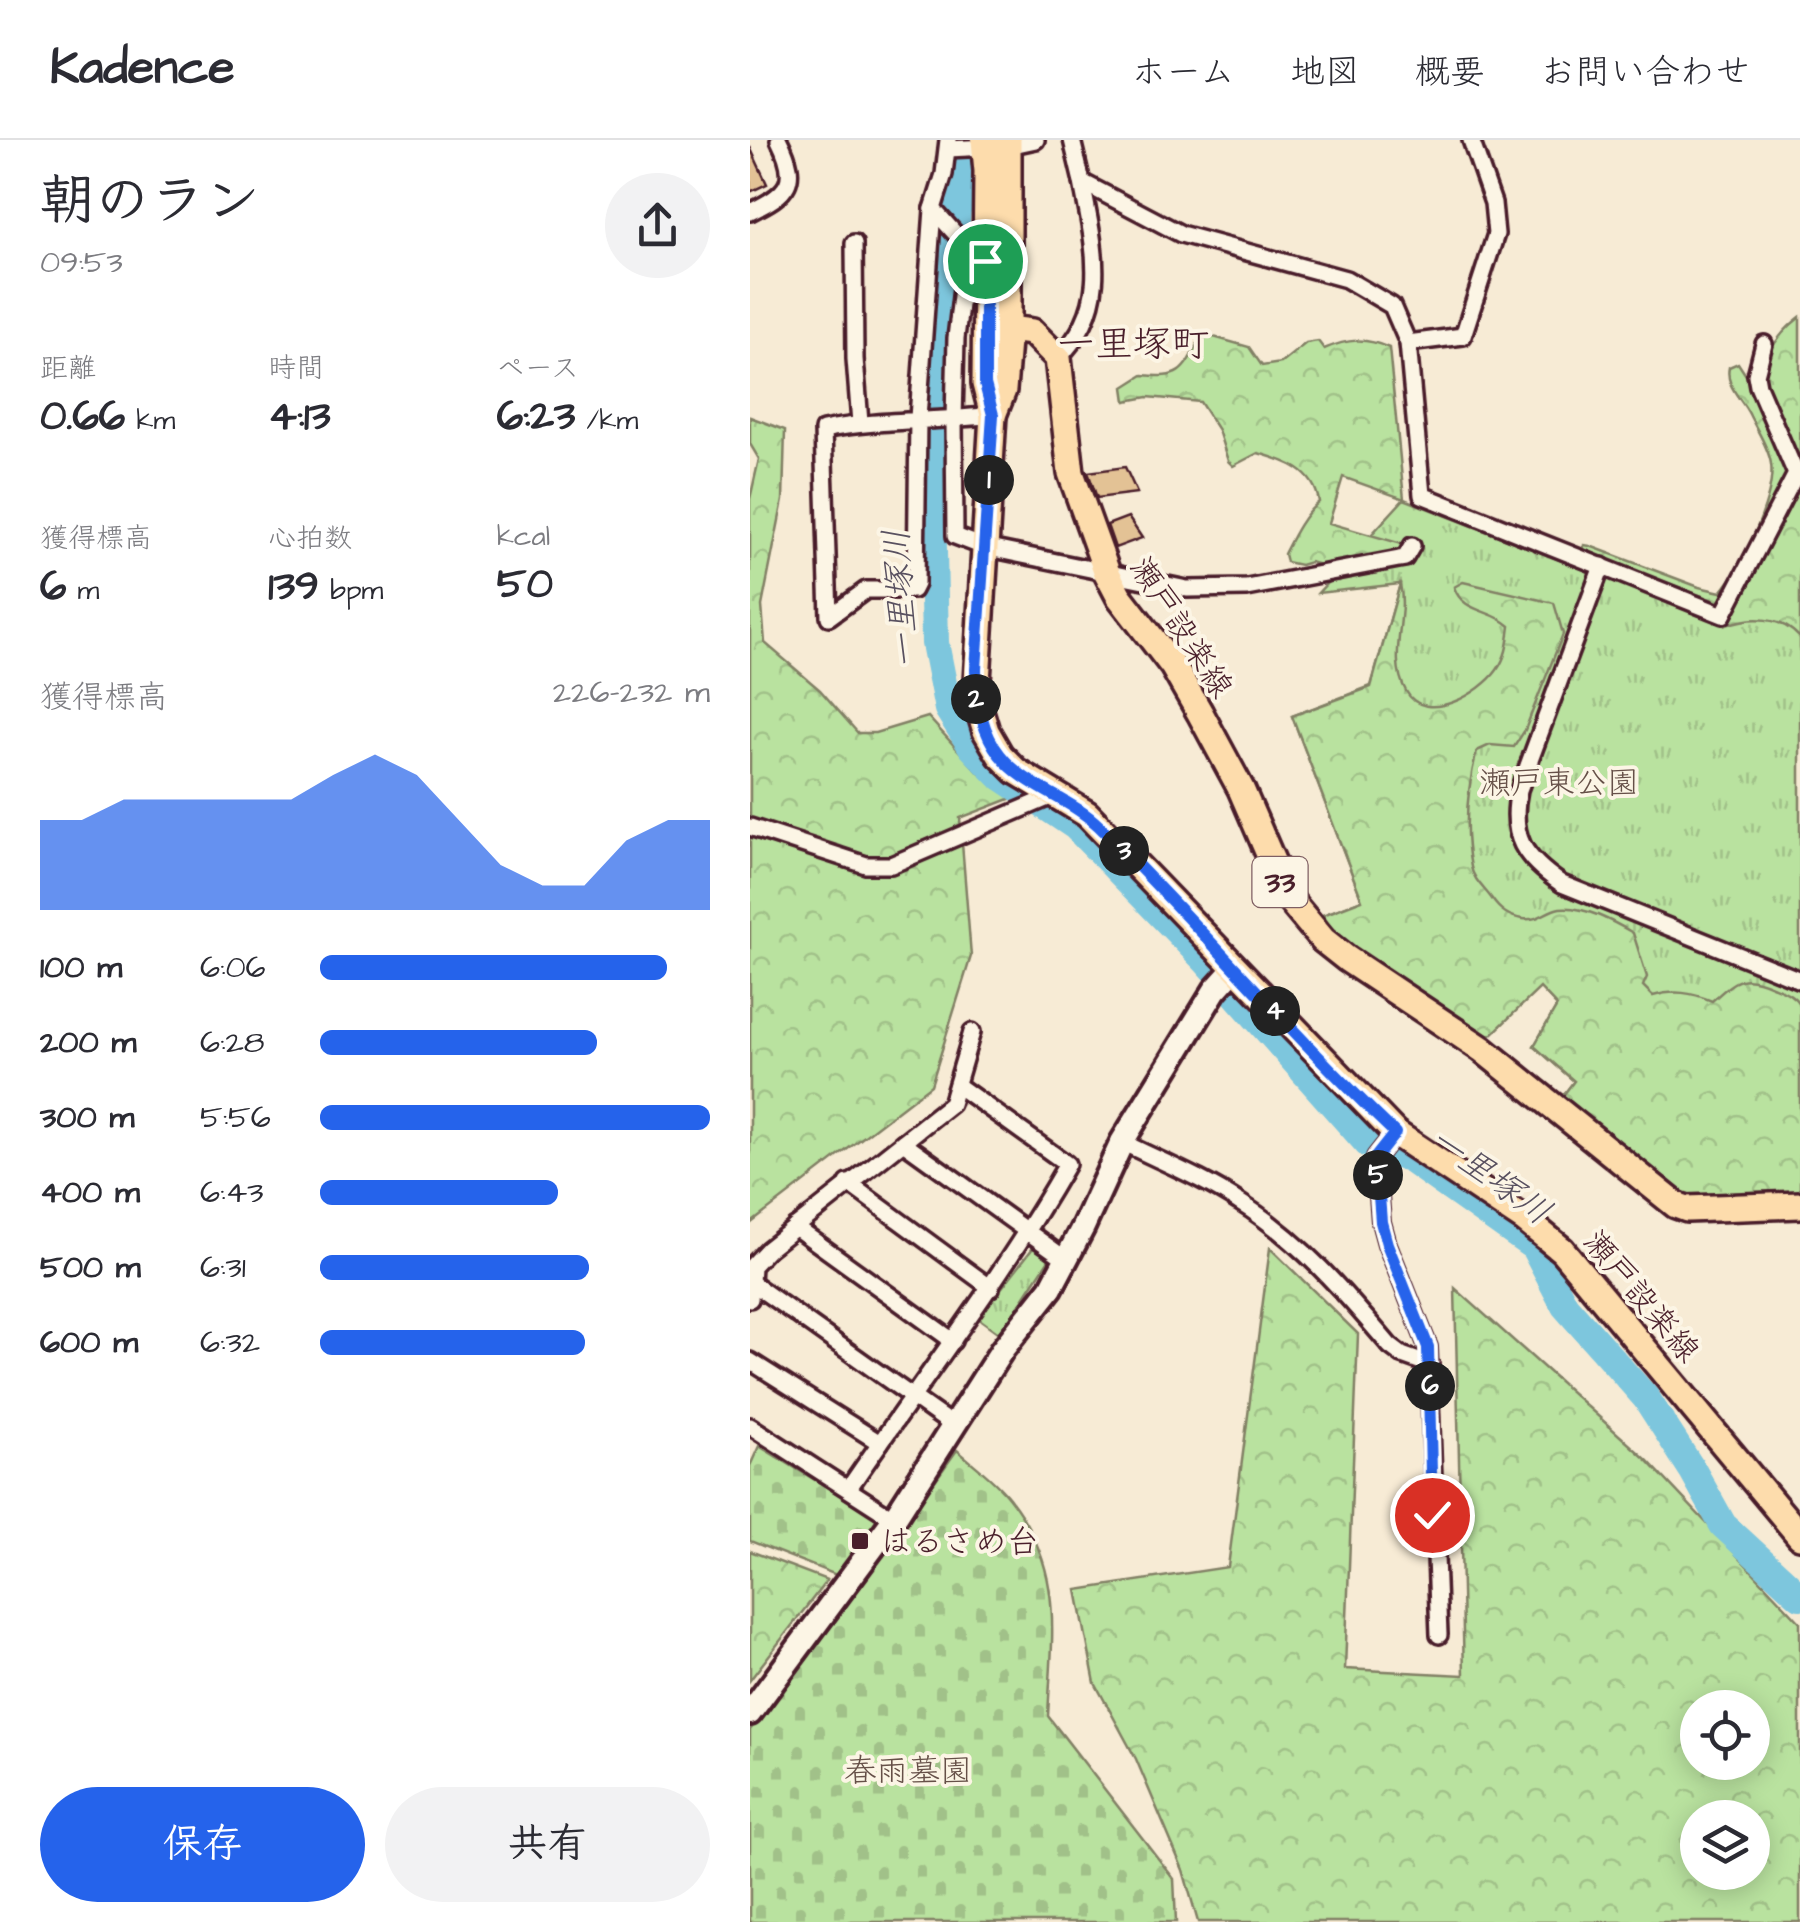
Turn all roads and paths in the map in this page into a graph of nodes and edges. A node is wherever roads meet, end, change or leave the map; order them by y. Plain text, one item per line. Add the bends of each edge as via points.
1 (779, 140) edge
2 (1036, 140) edge
3 (1072, 140) edge
4 (1471, 140) edge
5 (975, 145) edge
6 (1082, 182) junction
7 (935, 210) junction
8 (750, 212) edge
9 (854, 243) dead end
10 (1008, 329) junction
11 (1408, 343) junction
12 (1764, 344) dead end
13 (1058, 358) junction
14 (993, 415) junction
15 (920, 419) junction
16 (950, 420) junction
17 (860, 423) junction
18 (984, 546) junction
19 (1412, 546) dead end
20 (1602, 566) junction
21 (1107, 573) junction
22 (1049, 799) junction
23 (750, 827) edge
24 (1234, 969) junction
25 (1800, 980) edge
26 (972, 1032) dead end
27 (957, 1086) junction
28 (1392, 1136) junction
29 (902, 1142) junction
30 (1122, 1142) junction
31 (848, 1183) junction
32 (1800, 1205) edge
33 (795, 1228) junction
34 (1028, 1233) junction
35 (1067, 1260) junction
36 (992, 1288) junction
37 (751, 1291) edge
38 (952, 1341) junction
39 (750, 1361) edge
40 (1430, 1364) junction
41 (912, 1395) junction
42 (952, 1425) junction
43 (750, 1426) edge
44 (880, 1443) junction
45 (849, 1488) junction
46 (894, 1519) junction
47 (1800, 1536) edge
48 (1439, 1634) dead end
49 (750, 1713) edge

1 - 8 street via 790,162 789,181 779,197
2 - 5 street
3 - 6 street
4 - 11 street via 1493,203 1496,234 1462,336
5 - 7 street
5 - 10 main road, 瀬戸設楽線
5 - 14 main road, 瀬戸設楽線 via 988,171 985,384
6 - 11 street via 1181,234 1346,279 1392,306
6 - 13 street via 1096,284 1071,346
7 - 15 street
7 - 16 street via 961,240
9 - 17 street
10 - 13 main road via 1032,332
10 - 14 main road, 瀬戸設楽線 via 1003,390
11 - 20 street via 1422,494
12 - 20 street via 1758,386 1796,474 1723,615
13 - 21 main road, 瀬戸設楽線 / 33 via 1071,473
14 - 16 street
14 - 18 main road, 瀬戸設楽線
15 - 16 street
15 - 17 street
15 - 17 street via 916,584 913,590 866,590 828,617 823,430
16 - 18 street via 955,536
18 - 21 street
18 - 22 main road, 瀬戸設楽線 via 976,698 1000,755
19 - 21 street via 1399,560 1241,589 1177,588
20 - 25 street via 1519,790 1514,812 1525,852 1562,884
21 - 32 main road, 瀬戸設楽線 / 33 via 1173,666 1240,789 1288,898 1323,940 1482,1049 1676,1205
22 - 23 street via 892,865 866,865
22 - 24 main road, 瀬戸設楽線 via 1087,814
24 - 28 main road, 瀬戸設楽線
24 - 30 street via 1214,990
26 - 27 street
27 - 29 street via 951,1104
27 - 34 street via 1066,1164
28 - 40 street via 1376,1157 1381,1222
28 - 47 main road, 瀬戸設楽線 via 1562,1250
29 - 31 street
29 - 34 street
30 - 35 street
30 - 40 street via 1266,1220 1390,1346
31 - 33 street
31 - 36 street
33 - 37 street via 752,1266
33 - 38 street
34 - 35 street
34 - 36 street
35 - 42 street
36 - 38 street
37 - 41 street
38 - 41 street
39 - 44 street
40 - 48 street
41 - 42 street
41 - 44 street
42 - 46 street
43 - 45 street
44 - 45 street
45 - 46 street
46 - 49 street

